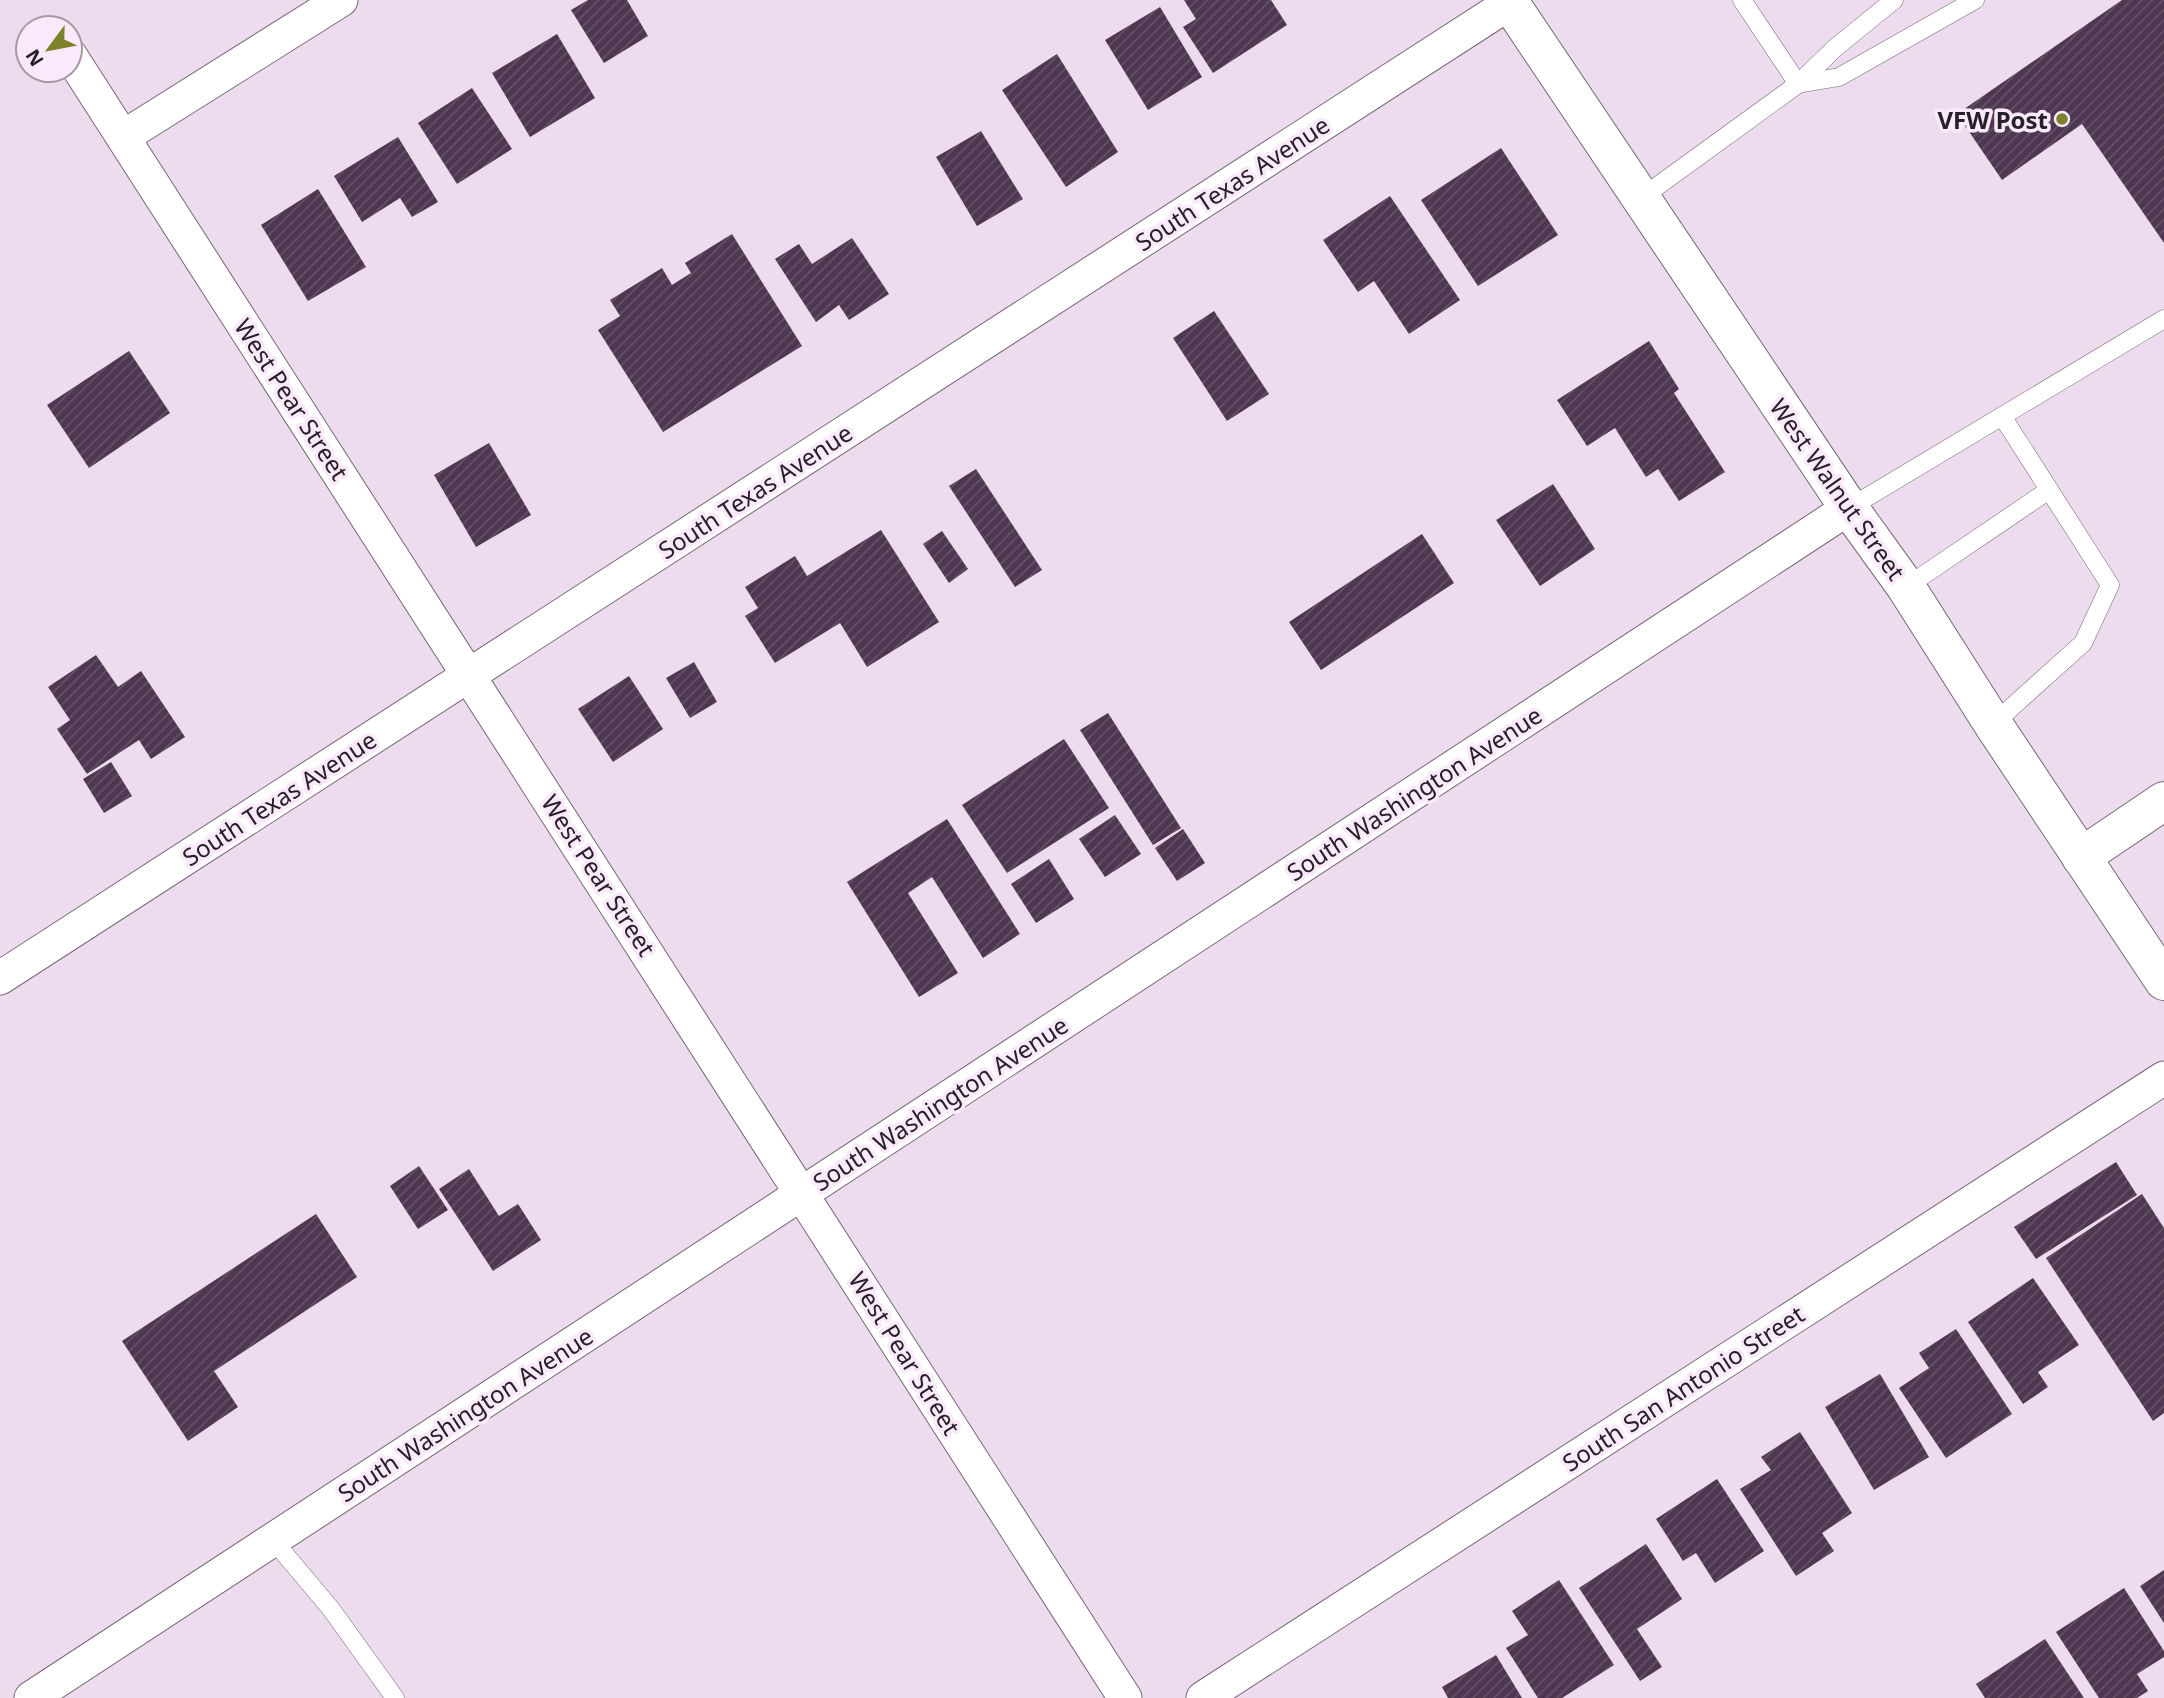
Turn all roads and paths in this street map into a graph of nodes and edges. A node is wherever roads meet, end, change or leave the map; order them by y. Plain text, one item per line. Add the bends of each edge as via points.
1 (341, 0) edge
2 (1742, 0) edge
3 (1894, 0) edge
4 (1975, 0) edge
5 (1509, 2) edge
6 (84, 77) edge
7 (1798, 84) junction
8 (123, 138) junction
9 (1641, 198) junction
10 (2164, 318) edge
11 (2003, 416) junction
12 (2049, 490) junction
13 (1849, 509) junction
14 (1906, 587) junction
15 (470, 675) junction
16 (1993, 724) junction
17 (2164, 801) edge
18 (2081, 857) junction
19 (0, 978) edge
20 (2164, 981) edge
21 (2164, 1078) edge
22 (803, 1193) junction
23 (273, 1540) junction
24 (31, 1698) edge
25 (396, 1698) edge
26 (1125, 1698) edge
27 (1203, 1698) edge

1 - 8 street
2 - 7 lane
3 - 7 lane
4 - 7 lane via 1839,77
5 - 9 street, West Walnut Street
5 - 15 street, South Texas Avenue
6 - 8 street, West Pear Street
7 - 9 lane
8 - 15 street, West Pear Street
9 - 13 street, West Walnut Street
10 - 11 lane
11 - 12 lane
11 - 13 lane
12 - 14 lane
12 - 16 lane via 2110,585 2083,643
13 - 14 street, West Walnut Street
13 - 22 street, South Washington Avenue
14 - 16 street, West Walnut Street
15 - 19 street, South Texas Avenue
15 - 22 street, West Pear Street
16 - 18 street, West Walnut Street
17 - 18 street
18 - 20 street, West Walnut Street
21 - 27 street, South San Antonio Street
22 - 23 street, South Washington Avenue
22 - 26 street, West Pear Street
23 - 24 street, South Washington Avenue
23 - 25 lane

